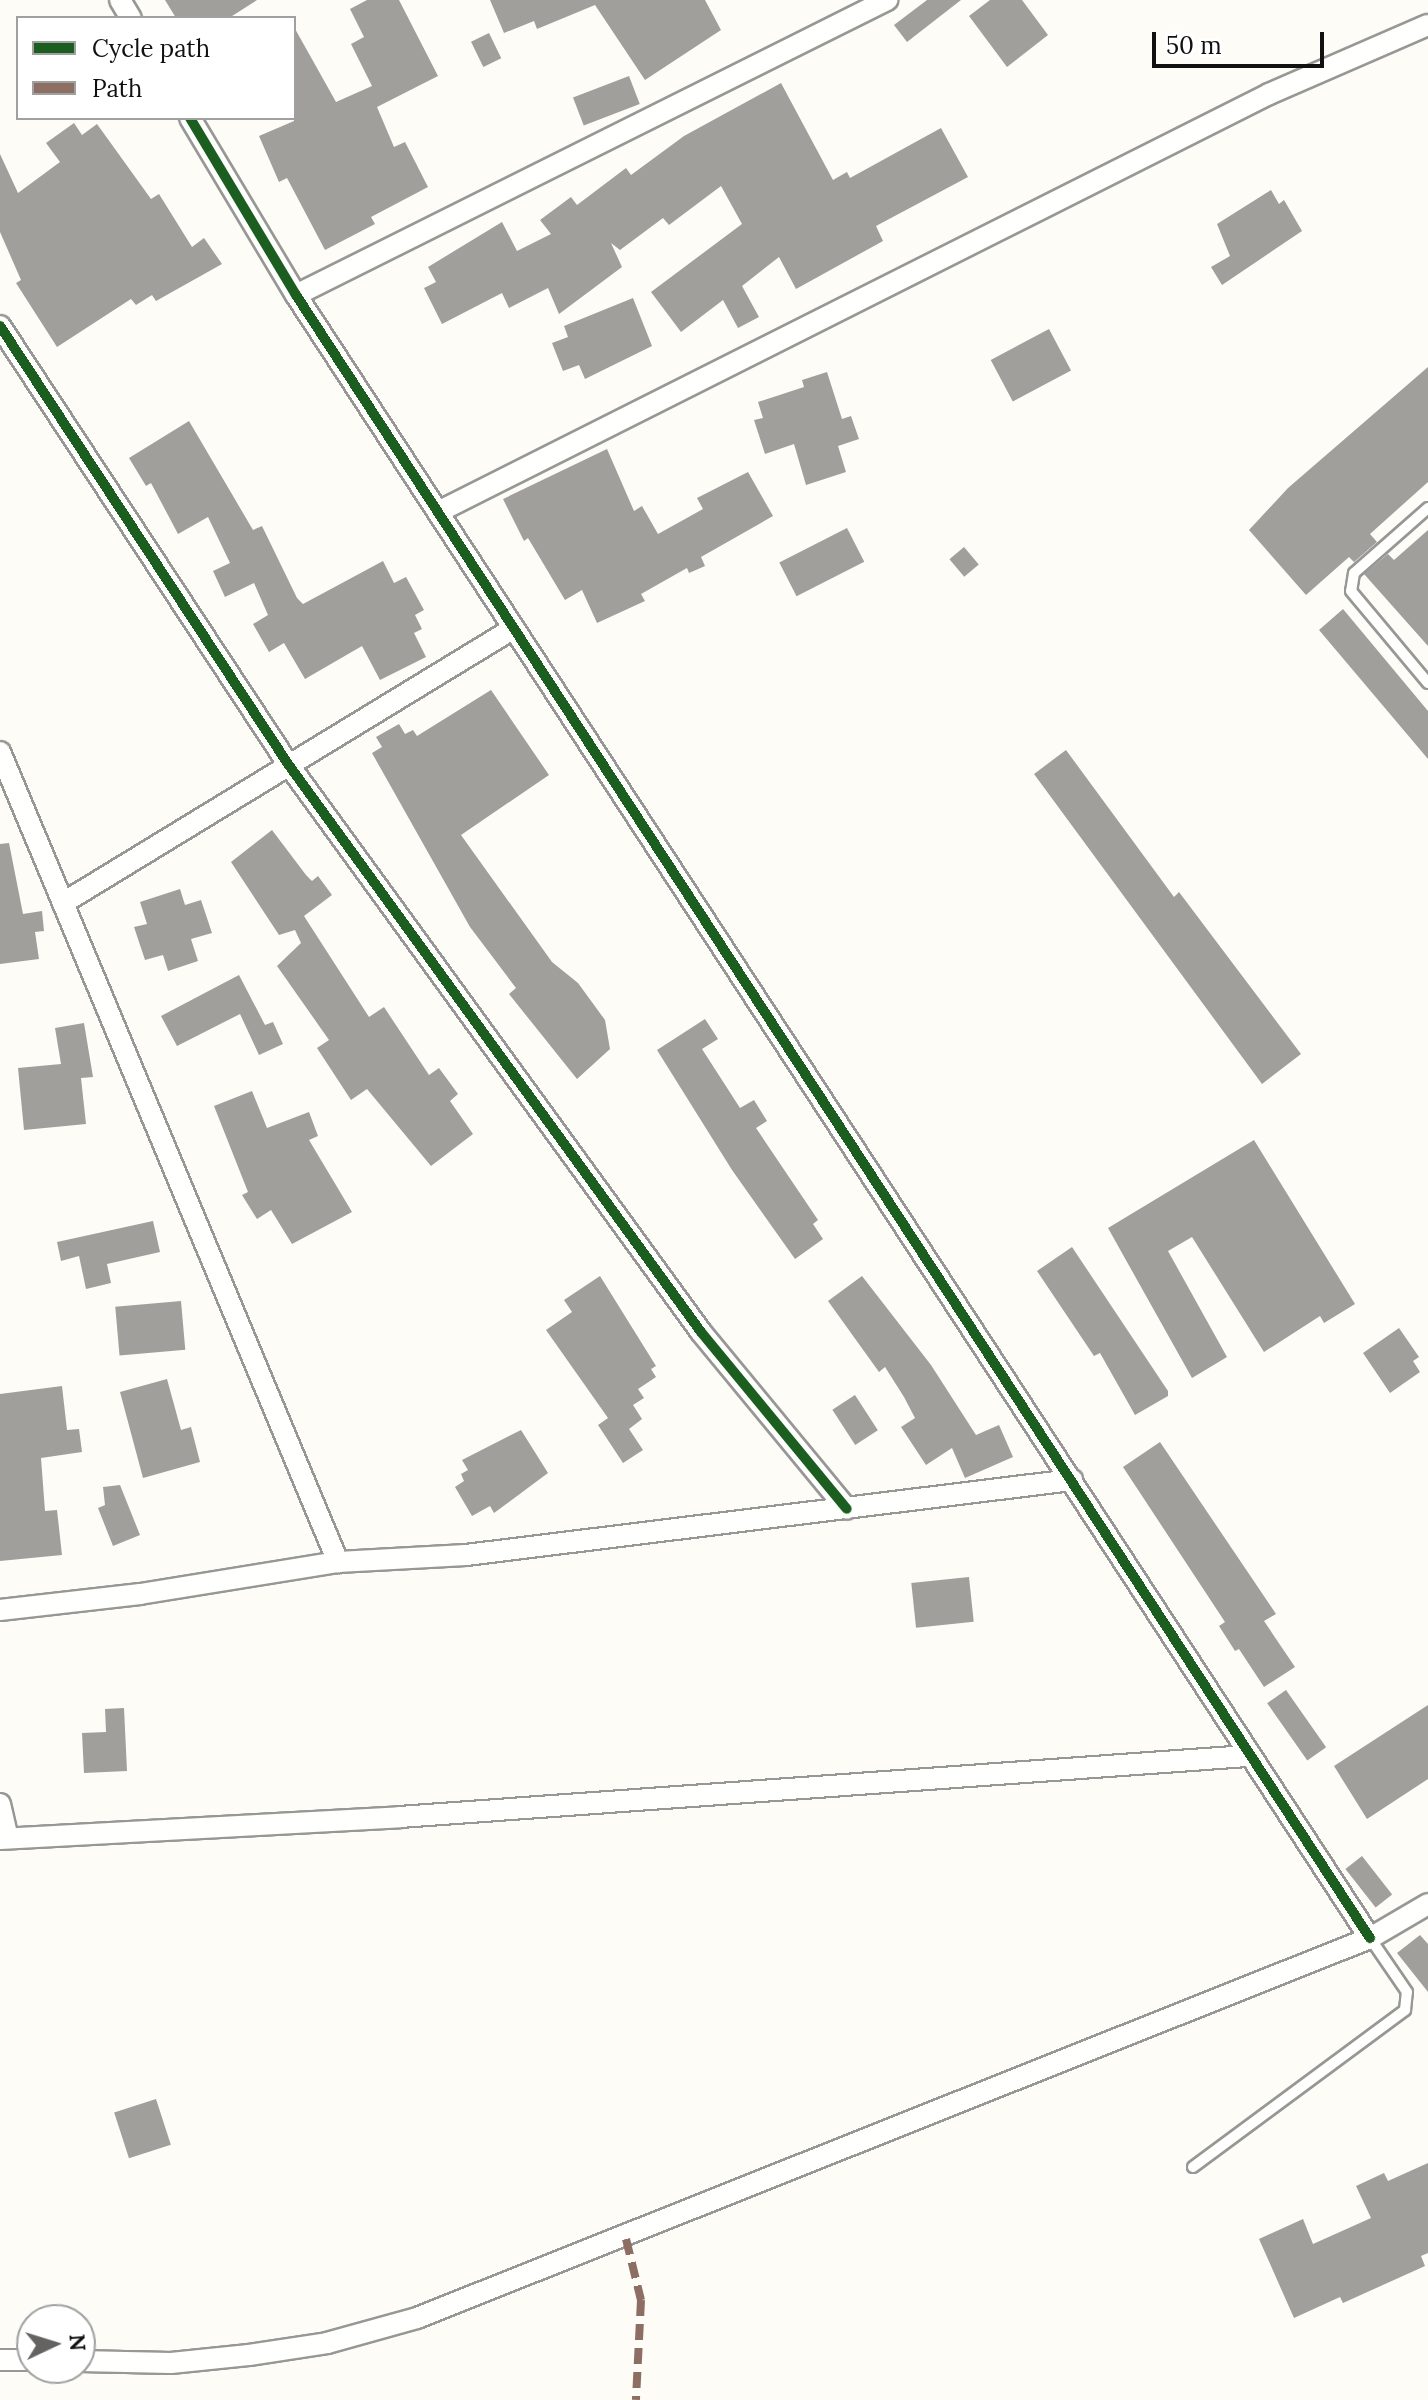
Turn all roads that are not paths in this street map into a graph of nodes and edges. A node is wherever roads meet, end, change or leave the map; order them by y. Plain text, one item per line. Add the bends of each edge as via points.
1 (887, 0) edge
2 (1428, 25) edge
3 (191, 120) edge
4 (296, 295) junction
5 (0, 326) edge
6 (1428, 508) edge
7 (438, 512) junction
8 (514, 628) junction
9 (1428, 683) edge
10 (0, 752) edge
11 (288, 764) junction
12 (63, 903) junction
13 (1072, 1480) junction
14 (847, 1509) junction
15 (338, 1562) junction
16 (0, 1610) edge
17 (1246, 1756) junction
18 (0, 1804) edge
19 (4, 1838) edge
20 (1428, 1904) edge
21 (1370, 1938) junction
22 (1193, 2167) dead end
23 (96, 2361) edge

1 - 4 street
2 - 7 street via 1269,94
3 - 4 street
4 - 7 street
5 - 11 street
6 - 9 lane via 1354,573 1351,591
7 - 8 street
8 - 11 street
8 - 13 street
10 - 12 street
11 - 12 street
11 - 14 street via 701,1332
12 - 15 street
13 - 14 street
13 - 17 street
14 - 15 street via 466,1555
15 - 16 street
17 - 19 street via 415,1816
17 - 21 street
18 - 19 street
20 - 21 street
21 - 22 lane via 1407,1992 1405,2010
21 - 23 street via 417,2318 327,2343 249,2355 171,2363

